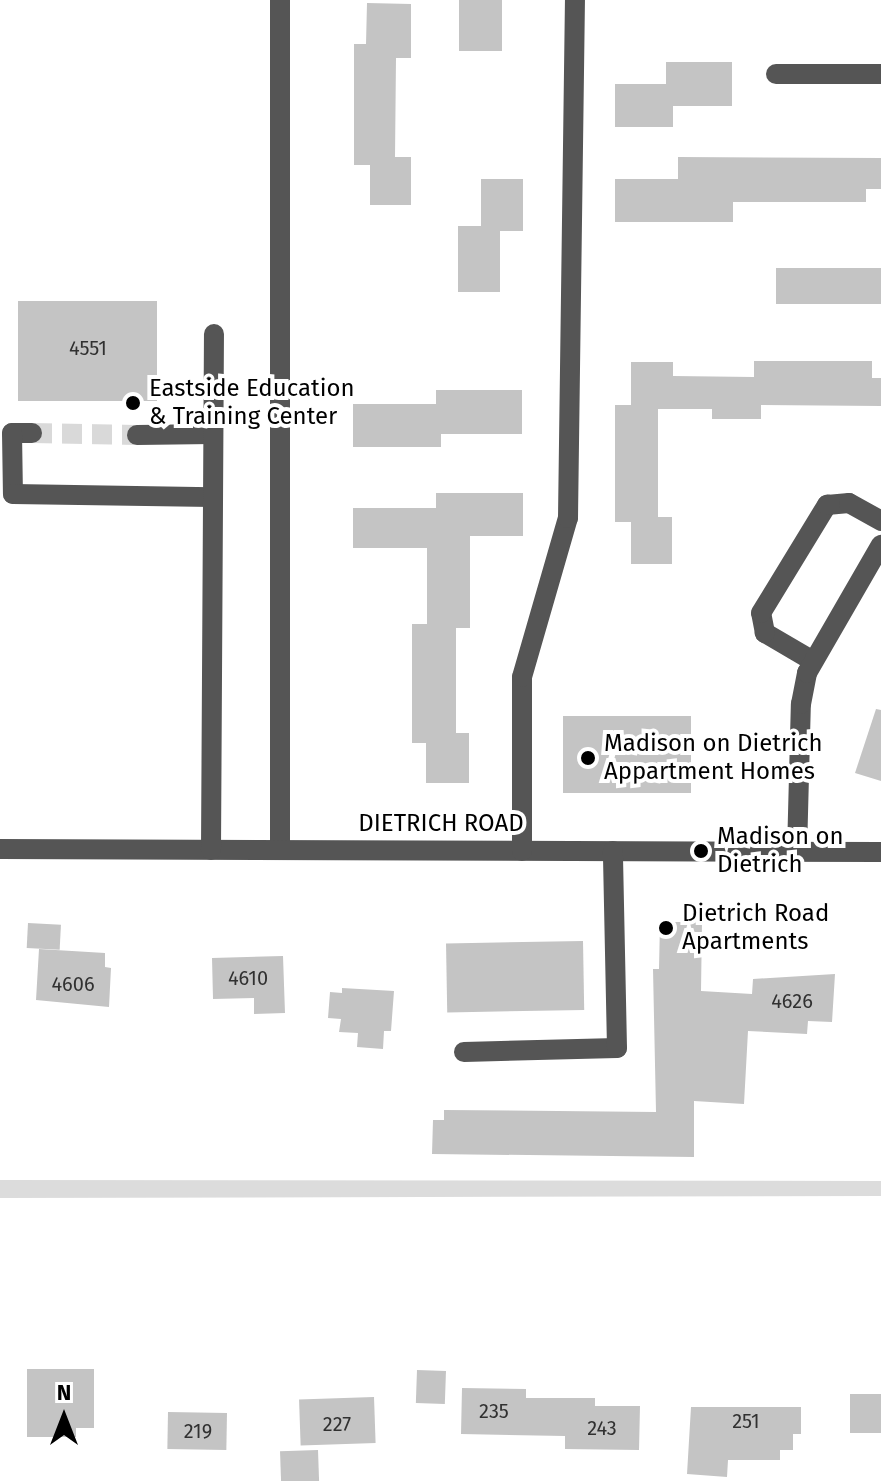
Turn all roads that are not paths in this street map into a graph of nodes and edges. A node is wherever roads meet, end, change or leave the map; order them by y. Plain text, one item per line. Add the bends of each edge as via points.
1 (280, 0) edge
2 (575, 0) edge
3 (776, 74) dead end
4 (881, 74) edge
5 (214, 334) dead end
6 (32, 433) dead end
7 (212, 434) junction
8 (137, 435) tunnel mouth
9 (212, 497) junction
10 (881, 521) edge
11 (881, 545) edge
12 (813, 661) junction
13 (0, 849) edge
14 (211, 850) junction
15 (280, 850) junction
16 (522, 851) junction
17 (613, 851) junction
18 (797, 852) junction
19 (881, 852) edge
20 (464, 1052) dead end

1 - 15 street
2 - 16 street via 568,518 522,677
3 - 4 street
5 - 7 street
6 - 9 street via 12,433 13,494
7 - 8 street
7 - 9 street
9 - 14 street
10 - 12 street via 849,503 827,505 761,613 765,633
11 - 12 street
12 - 18 street via 801,704
13 - 14 street, DIETRICH ROAD
14 - 15 street, DIETRICH ROAD
15 - 16 street, DIETRICH ROAD
16 - 17 street, DIETRICH ROAD
17 - 18 street, DIETRICH ROAD
17 - 20 street via 617,1048
18 - 19 street, DIETRICH ROAD

